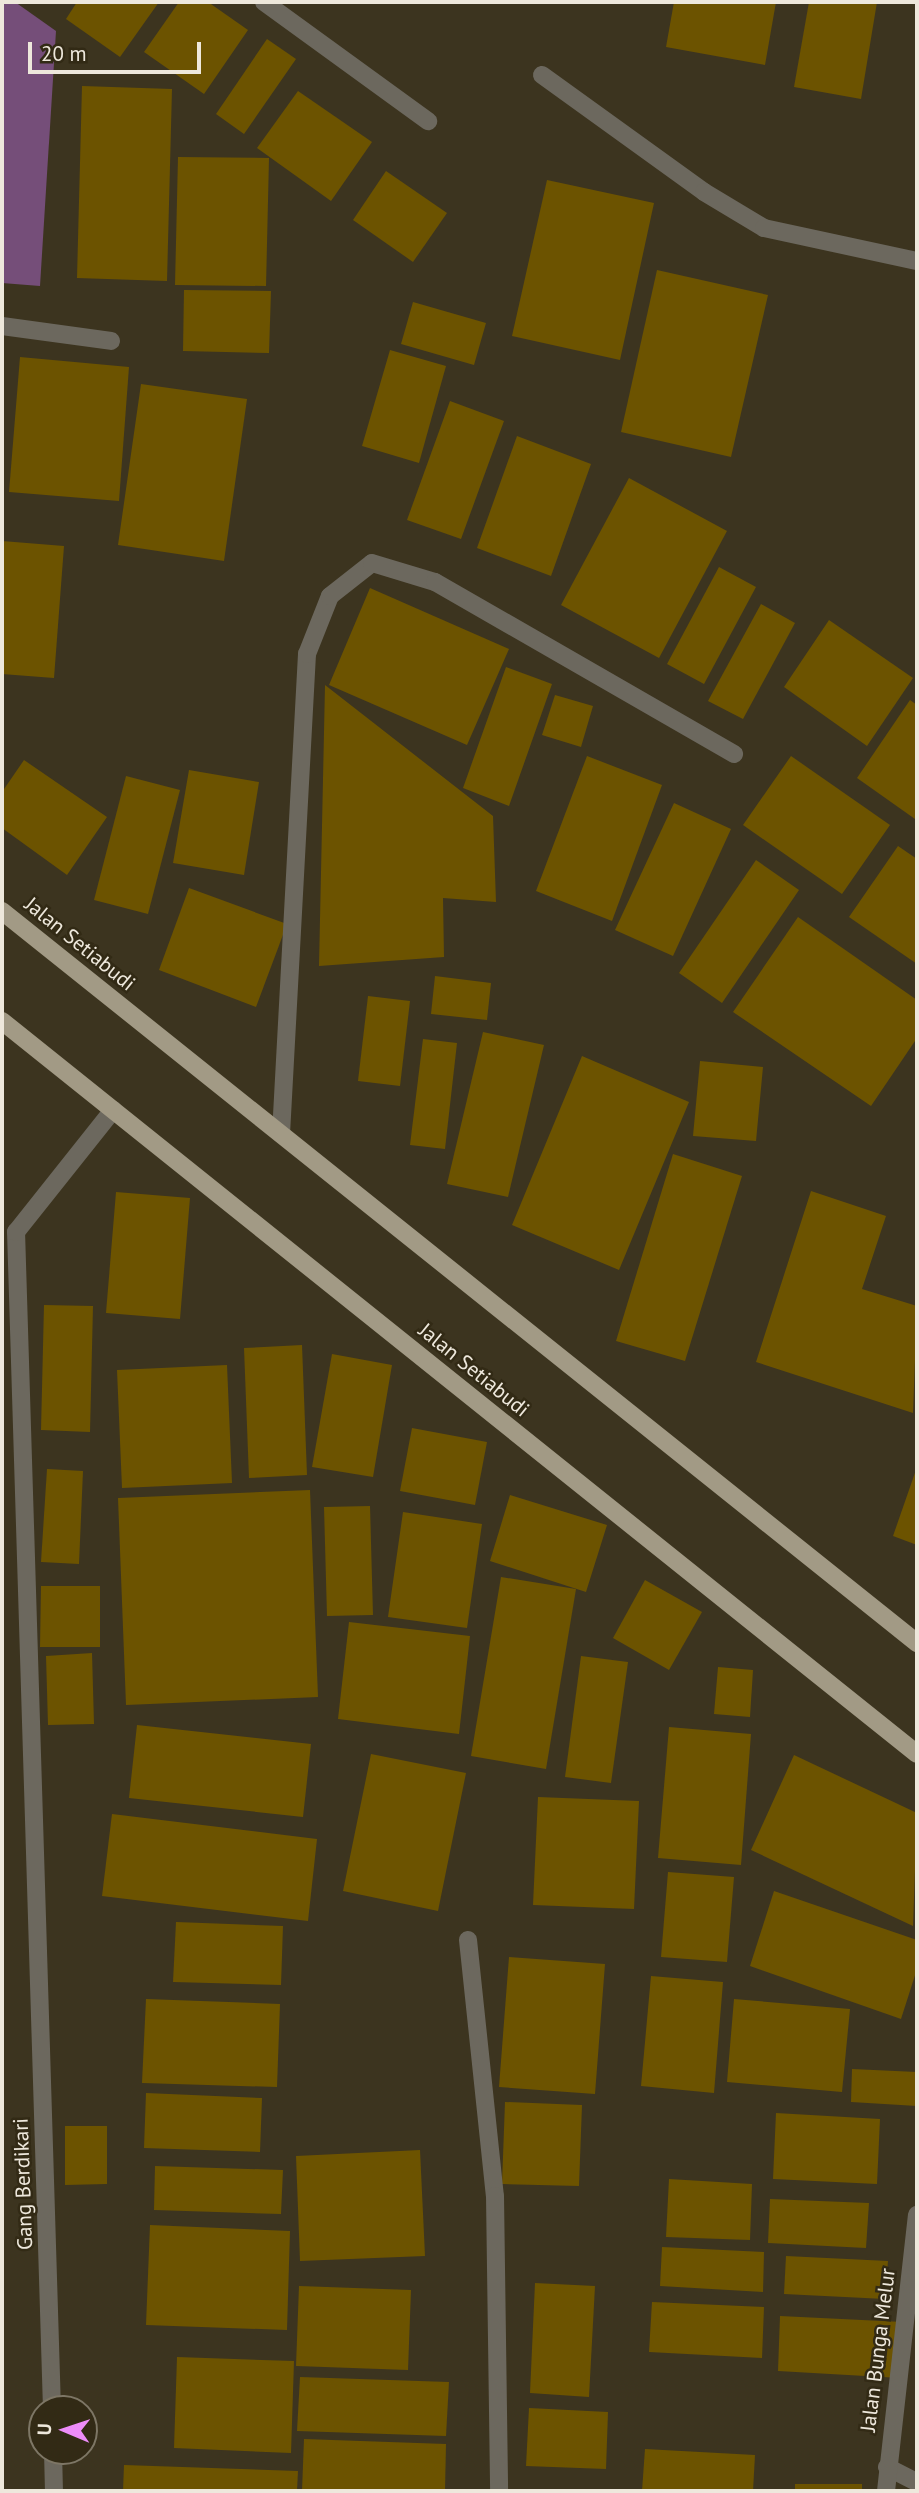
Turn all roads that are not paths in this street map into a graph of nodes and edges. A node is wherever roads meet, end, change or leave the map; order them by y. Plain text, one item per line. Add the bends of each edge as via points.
1 (264, 2) edge
2 (542, 75) dead end
3 (428, 121) dead end
4 (917, 261) edge
5 (2, 326) edge
6 (111, 341) dead end
7 (734, 754) dead end
8 (2, 911) edge
9 (2, 1021) edge
10 (113, 1110) junction
11 (281, 1135) junction
12 (917, 1643) edge
13 (917, 1754) edge
14 (468, 1940) dead end
15 (917, 2215) edge
16 (51, 2395) edge
17 (53, 2465) edge
18 (887, 2467) junction
19 (917, 2482) edge
20 (54, 2491) edge
21 (499, 2491) edge
22 (886, 2491) edge

1 - 3 street
2 - 4 street via 704,192 764,228
5 - 6 street
7 - 11 street via 435,582 372,563 330,596 307,654
8 - 11 main road, Jalan Setiabudi
9 - 10 main road, Jalan Setiabudi
10 - 13 main road, Jalan Setiabudi
10 - 16 street, Gang Berdikari via 16,1232
11 - 12 main road, Jalan Setiabudi
14 - 21 street via 495,2196
15 - 18 street, Jalan Bunga Melur
17 - 20 street
18 - 19 street
18 - 22 street, Jalan Bunga Melur

